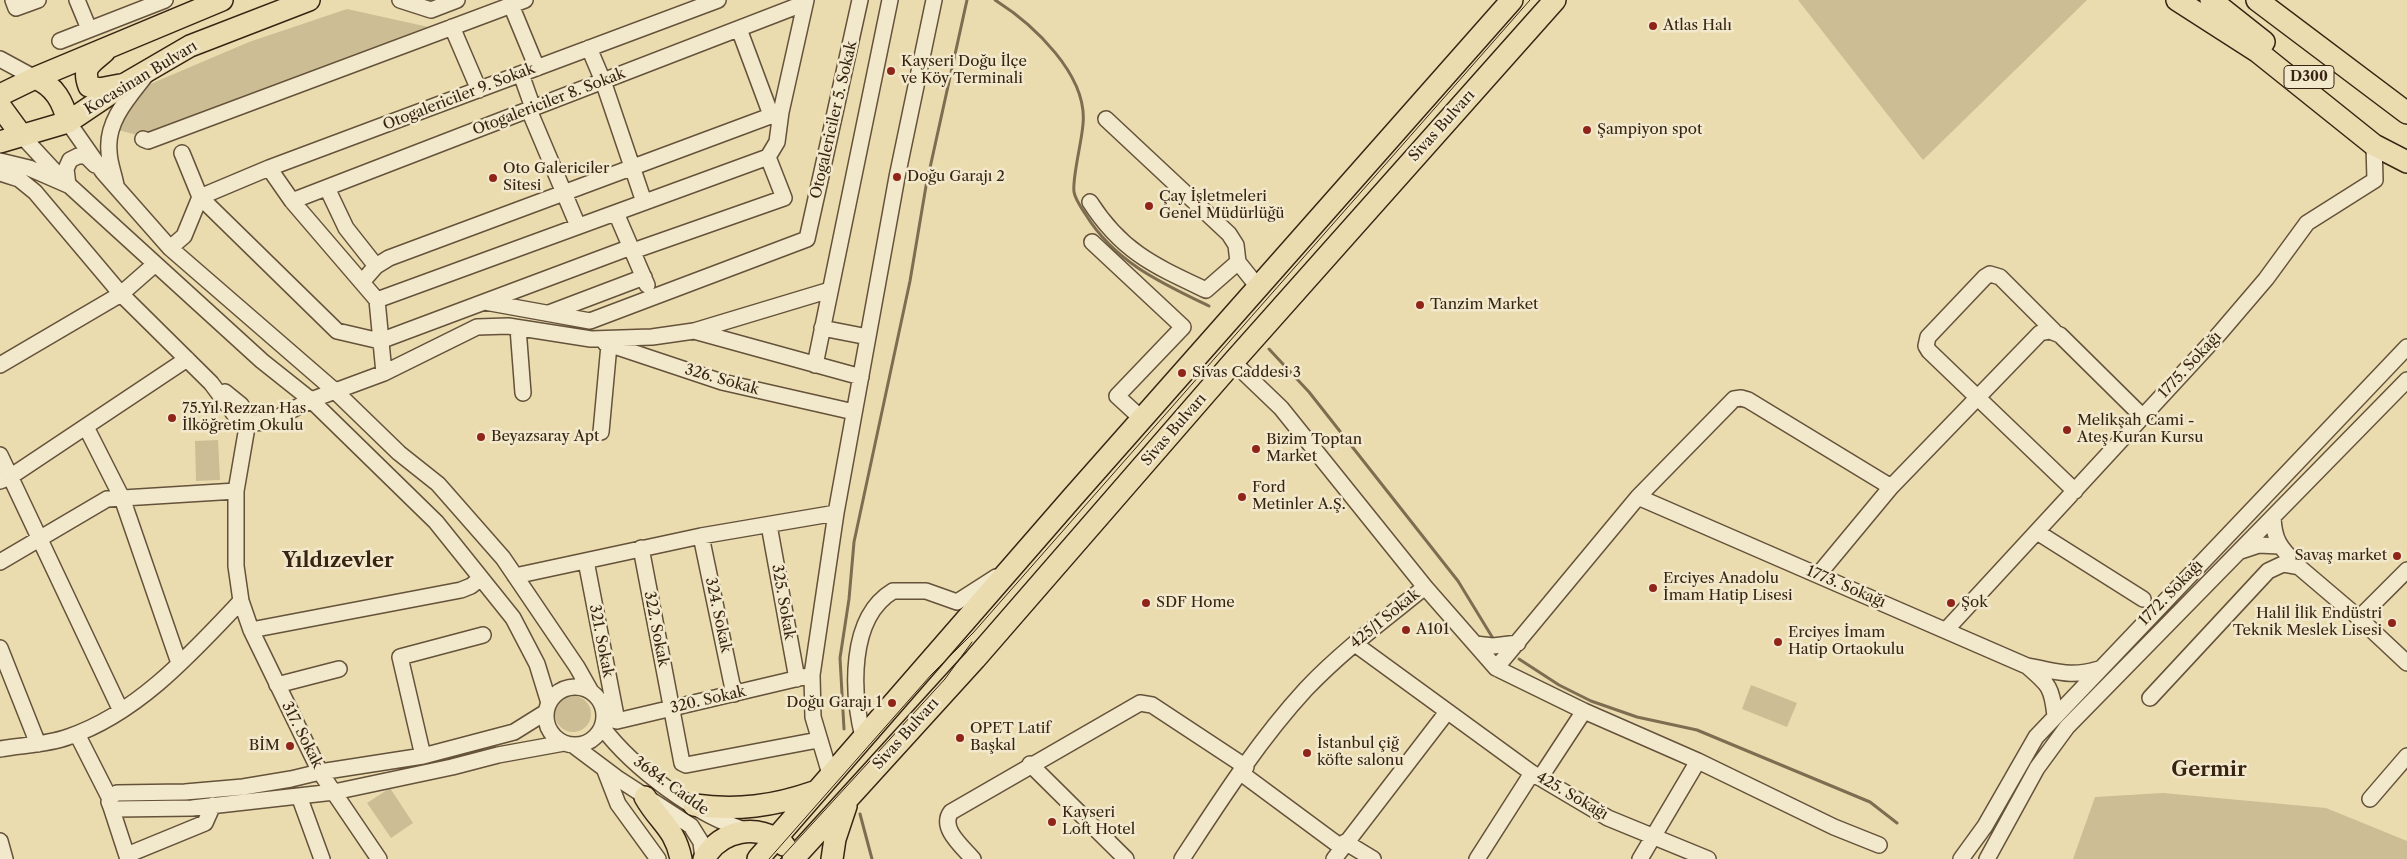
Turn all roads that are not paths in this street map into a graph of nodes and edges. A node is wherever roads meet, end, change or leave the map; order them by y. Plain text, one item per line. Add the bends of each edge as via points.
1 (13, 0) edge
2 (38, 0) edge
3 (77, 0) edge
4 (166, 0) edge
5 (222, 0) edge
6 (308, 0) edge
7 (400, 0) edge
8 (457, 0) edge
9 (718, 0) edge
10 (860, 0) edge
11 (890, 0) edge
12 (934, 0) edge
13 (1512, 0) edge
14 (1554, 0) edge
15 (2177, 0) edge
16 (2192, 0) edge
17 (2212, 0) edge
18 (2257, 0) edge
19 (2271, 0) edge
20 (806, 2) edge
21 (518, 3) edge
22 (452, 27) junction
23 (89, 29) junction
24 (738, 29) junction
25 (2310, 39) junction
26 (60, 40) dead end
27 (112, 46) junction
28 (589, 48) junction
29 (2258, 52) junction
30 (0, 59) edge
31 (152, 68) junction
32 (537, 68) junction
33 (521, 74) junction
34 (35, 78) junction
35 (603, 81) junction
36 (123, 85) junction
37 (478, 90) junction
38 (0, 95) edge
39 (0, 106) edge
40 (531, 109) junction
41 (2407, 113) edge
42 (776, 114) junction
43 (1106, 119) dead end
44 (68, 122) junction
45 (22, 136) junction
46 (143, 139) dead end
47 (0, 142) edge
48 (2374, 145) junction
49 (182, 154) dead end
50 (2407, 154) edge
51 (768, 157) junction
52 (0, 161) edge
53 (2407, 162) edge
54 (269, 168) junction
55 (632, 168) junction
56 (103, 172) junction
57 (0, 173) edge
58 (68, 185) junction
59 (327, 188) junction
60 (117, 189) junction
61 (564, 193) junction
62 (200, 197) junction
63 (292, 201) junction
64 (644, 202) junction
65 (1090, 202) dead end
66 (616, 213) junction
67 (578, 226) junction
68 (1092, 242) dead end
69 (170, 248) junction
70 (632, 249) junction
71 (1238, 262) junction
72 (154, 265) junction
73 (376, 266) junction
74 (644, 277) junction
75 (362, 282) junction
76 (1258, 288) junction
77 (830, 290) junction
78 (121, 294) junction
79 (652, 297) junction
80 (377, 300) junction
81 (486, 302) junction
82 (548, 313) junction
83 (518, 328) junction
84 (822, 328) junction
85 (694, 331) junction
86 (2054, 331) junction
87 (868, 337) junction
88 (592, 339) junction
89 (380, 341) junction
90 (609, 345) junction
91 (2407, 347) edge
92 (187, 359) junction
93 (1233, 362) junction
94 (0, 365) edge
95 (815, 365) junction
96 (384, 373) junction
97 (861, 378) junction
98 (2407, 380) edge
99 (335, 392) junction
100 (523, 393) dead end
101 (1977, 398) junction
102 (311, 400) junction
103 (854, 412) junction
104 (2143, 417) junction
105 (1142, 419) junction
106 (244, 421) junction
107 (86, 427) junction
108 (601, 432) dead end
109 (0, 455) edge
110 (5, 479) edge
111 (1891, 487) junction
112 (2075, 490) junction
113 (236, 491) junction
114 (1638, 497) junction
115 (122, 498) junction
116 (836, 513) junction
117 (2273, 517) junction
118 (769, 525) junction
119 (2037, 532) junction
120 (701, 536) junction
121 (38, 539) junction
122 (2279, 546) junction
123 (641, 548) junction
124 (2240, 552) junction
125 (586, 560) junction
126 (0, 562) edge
127 (2299, 567) junction
128 (1010, 569) junction
129 (2407, 570) edge
130 (1818, 575) junction
131 (515, 576) junction
132 (481, 578) junction
133 (1425, 587) junction
134 (2143, 599) dead end
135 (241, 601) junction
136 (2359, 618) junction
137 (251, 630) junction
138 (1946, 630) junction
139 (483, 635) dead end
140 (1518, 643) junction
141 (1354, 644) junction
142 (1475, 644) junction
143 (0, 648) edge
144 (179, 662) junction
145 (2407, 663) edge
146 (2027, 666) junction
147 (1496, 668) junction
148 (340, 669) dead end
149 (2099, 669) junction
150 (812, 675) junction
151 (797, 679) junction
152 (276, 685) junction
153 (590, 690) junction
154 (734, 694) junction
155 (2150, 698) dead end
156 (548, 707) junction
157 (672, 709) junction
158 (1584, 711) junction
159 (121, 712) junction
160 (1447, 712) junction
161 (2055, 716) junction
162 (608, 722) junction
163 (77, 734) junction
164 (862, 737) junction
165 (818, 740) junction
166 (38, 744) junction
167 (568, 744) junction
168 (0, 749) edge
169 (423, 756) junction
170 (2407, 756) edge
171 (1698, 762) junction
172 (1030, 764) junction
173 (603, 766) junction
174 (1244, 770) junction
175 (320, 772) junction
176 (830, 774) junction
177 (1536, 776) junction
178 (334, 792) junction
179 (814, 792) junction
180 (300, 796) junction
181 (646, 796) junction
182 (850, 797) junction
183 (2370, 799) dead end
184 (110, 803) junction
185 (213, 805) junction
186 (694, 805) junction
187 (749, 831) junction
188 (1654, 837) junction
189 (775, 838) junction
190 (0, 841) edge
191 (1879, 845) dead end
192 (1340, 849) edge
193 (128, 857) edge
194 (5, 859) edge
195 (322, 859) edge
196 (379, 859) edge
197 (658, 859) edge
198 (681, 859) edge
199 (703, 859) edge
200 (758, 859) edge
201 (794, 859) edge
202 (832, 859) edge
203 (974, 859) edge
204 (1126, 859) edge
205 (1182, 859) edge
206 (1373, 859) edge
207 (1477, 859) edge
208 (1640, 859) edge
209 (1708, 859) edge
210 (1961, 859) edge
211 (1987, 859) edge

1 - 2 street via 16,8
3 - 23 street
4 - 23 street
5 - 27 highway
6 - 31 highway, Kocasinan Bulvarı via 190,46
7 - 8 street via 431,10
9 - 28 street, Otogalericiler 9. Sokak
10 - 79 street, Otogalericiler 5. Sokak via 807,239
11 - 77 street
12 - 87 street
13 - 76 highway, Sivas Bulvarı
14 - 93 highway, Sivas Bulvarı
15 - 29 highway
16 - 29 highway
17 - 50 highway, D300
18 - 25 highway, D300
19 - 25 highway
20 - 24 street, Otogalericiler 8. Sokak
20 - 42 street
21 - 22 street
21 - 32 street
22 - 37 street
22 - 46 street via 148,141
23 - 26 street
24 - 35 street, Otogalericiler 8. Sokak
24 - 42 street
25 - 41 highway, D300
27 - 34 highway
27 - 36 highway via 88,66 85,76 89,86 99,90
28 - 32 street, Otogalericiler 9. Sokak
28 - 35 street
29 - 48 highway
30 - 34 street
31 - 36 highway, Kocasinan Bulvarı
31 - 60 street via 115,118 109,152
32 - 33 street, Otogalericiler 9. Sokak
33 - 37 street, Otogalericiler 9. Sokak
33 - 40 street
34 - 38 highway
34 - 44 highway via 47,83 64,104
35 - 40 street, Otogalericiler 8. Sokak
35 - 55 street
36 - 44 highway, Kocasinan Bulvarı
37 - 54 street, Otogalericiler 9. Sokak
39 - 45 highway
40 - 59 street, Otogalericiler 8. Sokak
40 - 61 street
42 - 51 street via 777,142
42 - 55 street
43 - 71 street via 1230,234 1236,245
44 - 45 highway, Kocasinan Bulvarı
44 - 56 street
45 - 47 highway, Kocasinan Bulvarı
45 - 58 street
48 - 53 highway
48 - 104 street, 1775. Sokağı via 2375,180 2307,223 2244,306
49 - 62 street
51 - 64 street
51 - 70 street via 784,198
52 - 58 street via 29,168
54 - 62 street, Otogalericiler 9. Sokak
54 - 63 street
55 - 61 street
55 - 64 street
56 - 58 street via 86,156 78,156 70,160 66,169
56 - 60 street
57 - 78 street via 19,179 35,192
58 - 72 street
59 - 63 street, Otogalericiler 8. Sokak
59 - 73 street via 346,228
60 - 69 street
61 - 67 street
61 - 73 street via 389,258
62 - 69 street via 184,236
62 - 89 street via 337,331
63 - 75 street
64 - 66 street
65 - 71 street via 1115,235 1139,256 1206,290
66 - 67 street
66 - 70 street
67 - 80 street
68 - 105 street via 1183,327 1117,396
69 - 99 street
70 - 74 street
70 - 81 street
71 - 76 street
72 - 78 street
72 - 102 street
73 - 75 street
74 - 79 street
74 - 82 street
75 - 80 street
76 - 105 highway, Sivas Bulvarı
77 - 84 street
77 - 85 street
78 - 92 street
78 - 94 street
79 - 82 street via 590,321
80 - 89 street
81 - 82 street
81 - 89 street
83 - 88 street
83 - 96 street via 477,327
83 - 100 street
84 - 87 street
84 - 95 street
85 - 88 street via 645,338
85 - 95 street
86 - 101 street via 2040,333
86 - 101 street via 2000,277 1994,274 1985,277 1926,343 1929,351
86 - 104 street
87 - 97 street
88 - 90 street, 326. Sokak
89 - 96 street
90 - 103 street, 326. Sokak via 722,382
90 - 108 street
91 - 149 street, 1772. Sokağı
92 - 106 street via 241,405
92 - 107 street
93 - 133 street, 425/1 Sokak via 1281,408
93 - 182 highway, Sivas Bulvarı
95 - 97 street
96 - 99 street
97 - 103 street
98 - 117 street, 1772. Sokağı
99 - 102 street
99 - 131 street via 399,453 438,484
101 - 111 street
101 - 112 street
102 - 106 street via 269,422
102 - 132 street via 436,522
103 - 116 street
104 - 112 street, 1775. Sokağı
105 - 128 highway, Sivas Bulvarı
106 - 113 street, 317. Sokak via 236,451 239,466
107 - 110 street
107 - 115 street
109 - 110 street
110 - 121 street
111 - 114 street via 1748,400 1738,398 1731,401
111 - 130 street
112 - 119 street, 1775. Sokağı
113 - 115 street
113 - 135 street, 317. Sokak via 236,566
114 - 130 street, 1773. Sokağı
114 - 140 street
115 - 121 street via 107,499
115 - 144 street
116 - 118 street
116 - 150 street
117 - 122 street
117 - 124 street, 1772. Sokağı
118 - 120 street
118 - 151 street, 325. Sokak
119 - 134 street
119 - 138 street, 1775. Sokağı
120 - 123 street
120 - 154 street, 324. Sokak
121 - 126 street
121 - 159 street
122 - 124 street via 2259,545
122 - 127 street
123 - 125 street
123 - 157 street, 322. Sokak
124 - 211 street, 1772. Sokağı via 2067,727 2037,768
125 - 131 street
125 - 162 street, 321. Sokak
127 - 136 street
127 - 155 street via 2284,564 2268,571
128 - 164 highway, Sivas Bulvarı
128 - 164 street via 957,602 926,591 892,591 876,604 863,635 856,675 856,706
129 - 136 street
130 - 138 street, 1773. Sokağı
131 - 153 street
132 - 137 street via 461,590
132 - 156 street via 513,618 537,664
133 - 141 street, 425/1 Sokak
133 - 142 street
135 - 137 street, 317. Sokak
135 - 144 street
136 - 145 street
137 - 152 street, 317. Sokak
138 - 146 street, 1773. Sokağı
139 - 169 street via 400,658
140 - 142 street
140 - 147 street
141 - 160 street, 425. Sokağı
141 - 174 street, 425/1 Sokak via 1306,690
142 - 147 street
143 - 166 street
144 - 159 street
146 - 149 street, 1773. Sokağı via 2066,675
146 - 161 street, 1773. Sokağı via 2053,693
147 - 158 street
148 - 152 street
149 - 161 street, 1772. Sokağı
150 - 151 street, 320. Sokak
150 - 165 street via 811,706
151 - 154 street, 320. Sokak
152 - 175 street, 317. Sokak
153 - 156 street via 562,689
153 - 162 street via 602,704
154 - 157 street, 320. Sokak
156 - 167 street via 550,730
156 - 169 street via 514,732
157 - 162 street, 320. Sokak
157 - 165 street, 322. Sokak via 680,761 684,764
158 - 171 street
158 - 177 street
159 - 163 street
160 - 177 street, 425. Sokağı
160 - 192 street
161 - 210 street, 1772. Sokağı via 2036,737 1985,826
162 - 167 street via 592,740
162 - 186 street, 3684. Cadde via 613,742 639,766
163 - 166 street
163 - 184 street
164 - 176 highway, Sivas Bulvarı
165 - 176 street
166 - 168 street
167 - 173 street, 3684. Cadde
167 - 178 street via 498,755
169 - 175 street
170 - 183 street
171 - 188 street
171 - 191 street via 1834,828
172 - 174 street via 1144,702 1152,704
172 - 203 street via 950,812 948,828
172 - 204 street
173 - 181 street, 3684. Cadde
173 - 197 street via 618,804
174 - 192 street
174 - 205 street, 425/1 Sokak
175 - 178 street, 317. Sokak
175 - 184 street via 242,787 117,793
176 - 179 highway, Sivas Bulvarı
177 - 188 street, 425. Sokağı via 1608,818
177 - 207 street
178 - 180 street
178 - 196 street, 317. Sokak
179 - 186 highway via 759,807
179 - 189 highway, Sivas Bulvarı
180 - 185 street
180 - 195 street
181 - 198 highway via 651,807 669,826
181 - 199 street, 3684. Cadde via 695,829
182 - 201 highway, Sivas Bulvarı
182 - 202 highway
184 - 185 street via 126,809
184 - 193 street
185 - 193 street via 205,822
186 - 187 street, 3684. Cadde via 718,820
187 - 189 highway
187 - 199 highway via 724,838
188 - 208 street
188 - 209 street, 425. Sokağı
189 - 200 highway, Sivas Bulvarı
189 - 201 highway
190 - 194 street
192 - 206 street

